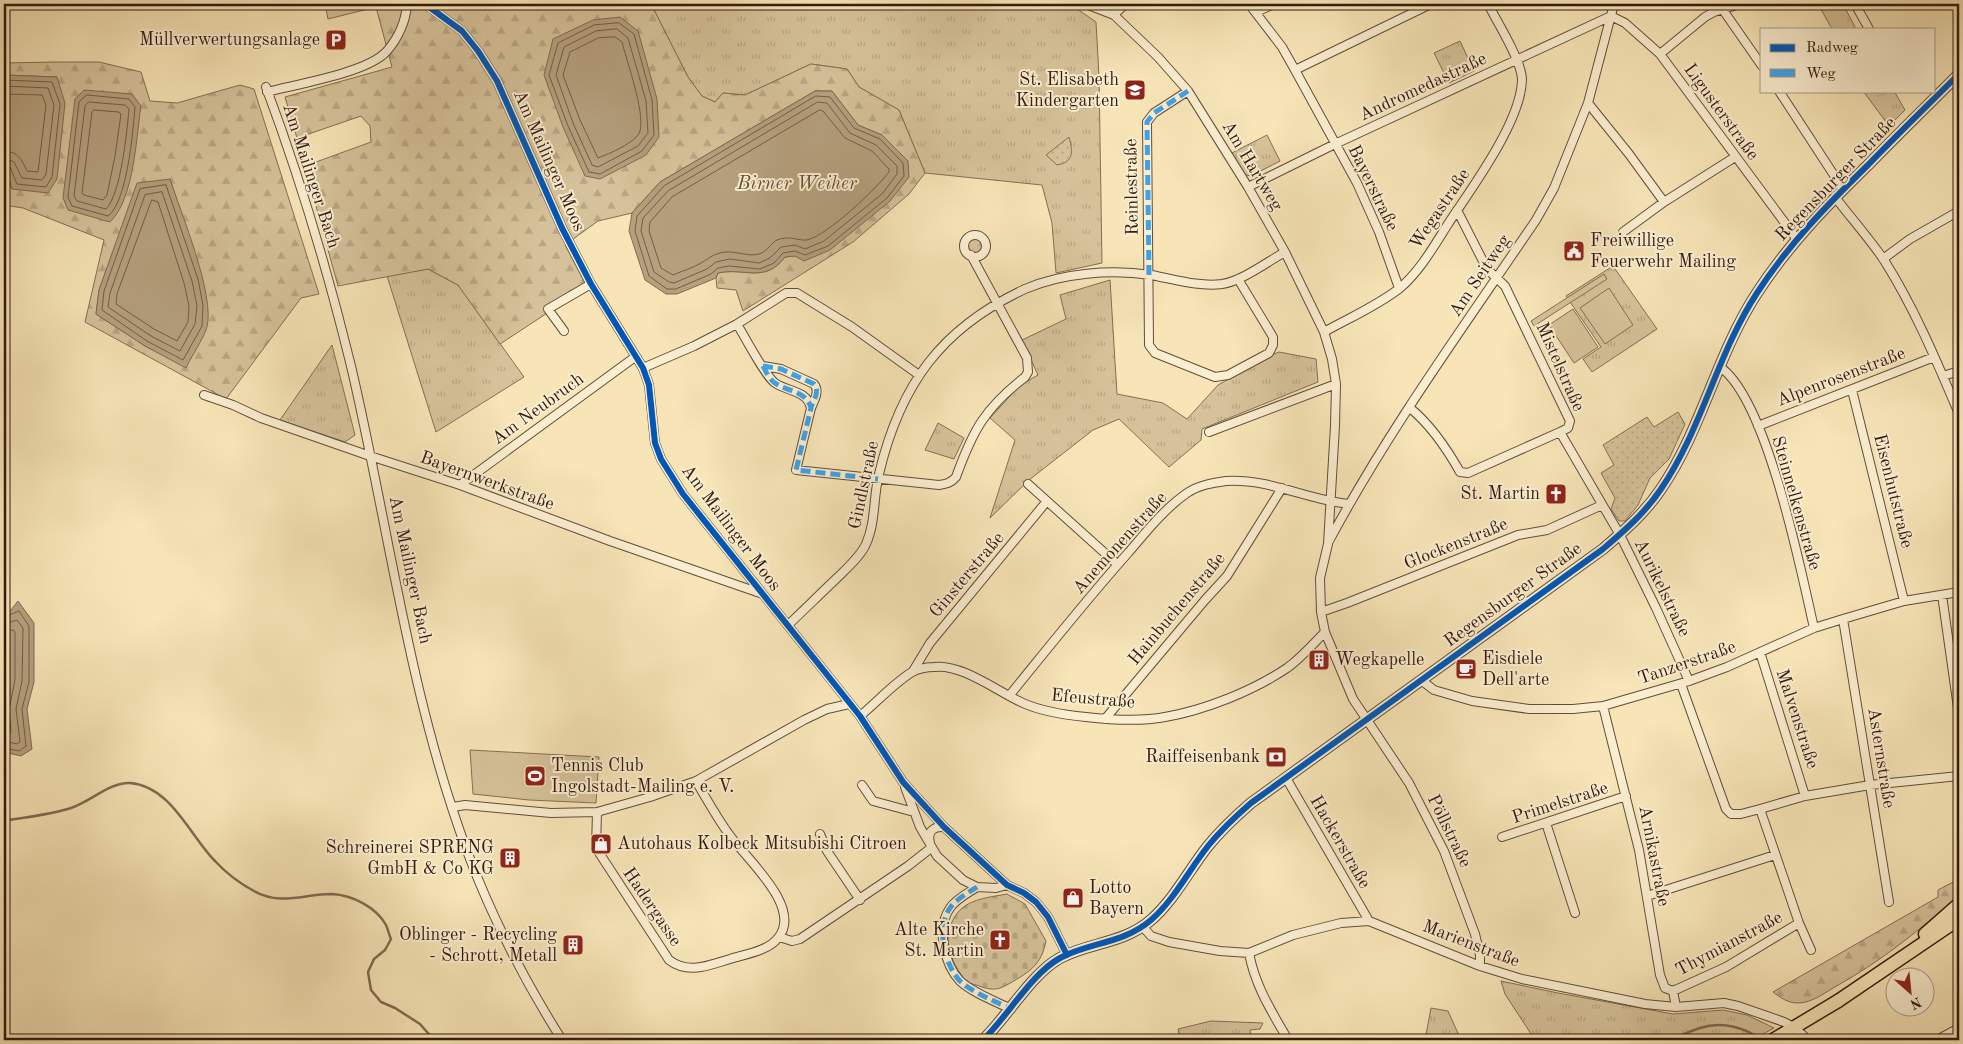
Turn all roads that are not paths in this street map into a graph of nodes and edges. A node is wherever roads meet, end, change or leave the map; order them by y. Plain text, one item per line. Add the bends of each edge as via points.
1 (407, 4) edge
2 (425, 4) edge
3 (1086, 4) edge
4 (1125, 4) edge
5 (1249, 4) edge
6 (1274, 4) edge
7 (1431, 4) edge
8 (1488, 4) edge
9 (1614, 4) edge
10 (1740, 4) edge
11 (1855, 4) edge
12 (1723, 10) junction
13 (1256, 12) junction
14 (1114, 15) junction
15 (1611, 16) junction
16 (1868, 28) edge
17 (1660, 54) junction
18 (1517, 61) junction
19 (1760, 63) edge
20 (1295, 70) junction
21 (1959, 74) edge
22 (1188, 91) junction
23 (1780, 92) edge
24 (1588, 103) junction
25 (1335, 144) junction
26 (1735, 157) junction
27 (1248, 187) junction
28 (1839, 193) junction
29 (1664, 202) junction
30 (1457, 210) junction
31 (1959, 211) edge
32 (1623, 232) dead end
33 (1796, 238) junction
34 (1285, 252) junction
35 (971, 255) dead end
36 (1883, 259) junction
37 (1149, 275) junction
38 (1496, 278) junction
39 (1238, 279) junction
40 (591, 284) junction
41 (1400, 288) junction
42 (996, 304) junction
43 (737, 324) junction
44 (564, 332) dead end
45 (1324, 332) junction
46 (635, 357) junction
47 (1934, 357) junction
48 (763, 366) junction
49 (1720, 367) junction
50 (643, 368) junction
51 (1959, 371) edge
52 (919, 375) junction
53 (1943, 376) junction
54 (1336, 384) junction
55 (1852, 390) junction
56 (204, 396) dead end
57 (811, 408) junction
58 (1410, 408) junction
59 (1959, 414) edge
60 (1758, 426) junction
61 (1209, 432) dead end
62 (1560, 432) junction
63 (370, 456) junction
64 (878, 479) junction
65 (1028, 484) dead end
66 (460, 485) junction
67 (1282, 488) junction
68 (1047, 501) junction
69 (1330, 502) junction
70 (1349, 504) junction
71 (1602, 505) junction
72 (1620, 535) junction
73 (1328, 544) junction
74 (1117, 564) junction
75 (1959, 592) edge
76 (761, 593) junction
77 (1942, 595) junction
78 (1904, 601) junction
79 (1321, 612) junction
80 (1843, 619) junction
81 (788, 625) junction
82 (1814, 628) junction
83 (1325, 632) junction
84 (1760, 652) junction
85 (913, 671) junction
86 (1421, 680) junction
87 (1689, 681) junction
88 (1681, 684) junction
89 (1009, 696) junction
90 (849, 704) junction
91 (1603, 706) junction
92 (1959, 715) edge
93 (860, 716) junction
94 (1105, 719) junction
95 (1367, 719) junction
96 (1959, 776) edge
97 (1286, 778) junction
98 (696, 781) junction
99 (903, 782) junction
100 (862, 785) dead end
101 (1870, 785) junction
102 (1626, 796) junction
103 (1805, 796) junction
104 (453, 807) junction
105 (1760, 809) junction
106 (597, 812) junction
107 (914, 812) junction
108 (1546, 823) junction
109 (944, 827) junction
110 (820, 834) dead end
111 (1502, 837) dead end
112 (931, 848) junction
113 (1775, 855) junction
114 (1007, 885) junction
115 (978, 887) junction
116 (1647, 896) junction
117 (860, 900) junction
118 (1889, 902) dead end
119 (1959, 904) edge
120 (1575, 913) dead end
121 (1959, 917) edge
122 (1369, 921) junction
123 (1799, 923) junction
124 (1143, 927) junction
125 (779, 937) junction
126 (1811, 950) dead end
127 (1250, 953) junction
128 (1067, 955) junction
129 (1480, 966) junction
130 (1860, 985) junction
131 (1673, 992) junction
132 (1676, 1007) junction
133 (1011, 1009) junction
134 (1796, 1028) junction
135 (1959, 1028) edge
136 (1777, 1038) edge
137 (562, 1040) edge
138 (983, 1040) edge
139 (1288, 1040) edge
140 (1808, 1040) edge
141 (1936, 1040) edge

1 - 63 street, Am Mailinger Bach via 399,35 386,53 367,65 267,89 327,274
2 - 40 street, Am Mailinger Moos via 462,31 497,81
3 - 14 street, Am Hartweg
4 - 14 street
5 - 13 street, Bayerstraße
6 - 13 street
7 - 20 street
8 - 18 street, Wegastraße
9 - 15 street, Am Seitweg
10 - 12 street
11 - 16 street
12 - 17 street via 1705,17
12 - 19 street
13 - 20 street, Bayerstraße
14 - 22 street, Am Hartweg
15 - 17 street, Ligusterstraße via 1625,22
15 - 18 street, Andromedastraße
15 - 24 street, Am Seitweg
17 - 26 street, Ligusterstraße
18 - 25 street, Andromedastraße
18 - 30 street, Wegastraße via 1522,79 1509,124 1486,167
20 - 25 street, Bayerstraße
21 - 28 street, Regensburger Straße
22 - 27 street, Am Hartweg
22 - 37 street, Reinlestraße via 1154,113 1147,122
23 - 28 street
24 - 29 street
24 - 38 street, Am Seitweg via 1554,188
25 - 27 street, Andromedastraße
25 - 41 street, Bayerstraße via 1379,232
26 - 29 street
26 - 33 street, Ligusterstraße
27 - 34 street, Am Hartweg
28 - 33 street, Regensburger Straße
28 - 36 street
29 - 32 street
30 - 38 street, Mistelstraße via 1487,269
30 - 41 street, Wegastraße via 1423,261
31 - 36 street
33 - 49 street, Regensburger Straße via 1756,294
34 - 39 street, Gindlstraße
34 - 45 street, Am Hartweg
35 - 42 street
36 - 47 street via 1913,310
37 - 39 street, Gindlstraße via 1204,286
37 - 39 street via 1149,345 1155,353 1215,377 1228,375 1268,353 1274,345 1273,337
37 - 42 street, Gindlstraße via 1115,272 1057,279 1027,288
38 - 58 street, Am Seitweg
38 - 62 street, Mistelstraße via 1505,286 1570,421 1568,428
40 - 44 street via 548,309
40 - 46 street, Am Mailinger Moos
41 - 45 street, Wegastraße
42 - 52 street, Gindlstraße via 952,337
42 - 64 street via 1027,358 1028,372 982,418 952,482 939,485
43 - 48 street
43 - 50 street
43 - 52 street via 786,293 797,293
45 - 54 street, Am Hartweg
46 - 50 street, Am Mailinger Moos
46 - 66 street, Am Neubruch
47 - 53 street
47 - 55 street, Alpenrosenstraße
48 - 57 street via 774,383 805,396
48 - 57 street via 781,369 814,384 817,392
49 - 60 street, Steinnelkenstraße via 1733,379
49 - 72 street, Regensburger Straße via 1674,467 1651,502
50 - 76 street, Am Mailinger Moos via 649,385 652,429 661,459 683,494
51 - 53 street
52 - 64 street, Gindlstraße via 902,404 887,441
53 - 59 street
54 - 61 street
54 - 69 street, Am Hartweg
55 - 60 street, Alpenrosenstraße
55 - 78 street, Eisenhutstraße
56 - 63 street, Bayernwerkstraße
57 - 64 street via 796,470
58 - 62 street via 1448,450 1460,472 1468,473
58 - 70 street, Am Seitweg
60 - 82 street, Steinnelkenstraße via 1777,478
62 - 71 street, Mistelstraße
63 - 66 street, Bayernwerkstraße
63 - 104 street, Am Mailinger Bach via 421,692
64 - 81 street, Gindlstraße via 866,546
65 - 68 street
66 - 76 street, Bayernwerkstraße
67 - 69 street, Anemonenstraße
67 - 74 street, Anemonenstraße via 1228,481 1204,484 1170,506
67 - 94 street, Hainbuchenstraße via 1227,576
68 - 74 street
68 - 85 street, Ginsterstraße via 930,643
69 - 70 street, Anemonenstraße
69 - 73 street, Am Hartweg
70 - 73 street, Am Seitweg
71 - 72 street, Mistelstraße
71 - 79 street, Glockenstraße via 1547,530 1518,535
72 - 86 street, Regensburger Straße
72 - 87 street, Aurikelstraße
73 - 79 street, Am Hartweg via 1320,578
74 - 89 street, Anemonenstraße
75 - 77 street, Tanzerstraße
76 - 81 street, Am Mailinger Moos
77 - 78 street, Tanzerstraße
77 - 92 street
78 - 80 street, Tanzerstraße
79 - 83 street, Am Hartweg
80 - 82 street, Tanzerstraße
80 - 101 street, Asternstraße
81 - 90 street, Am Mailinger Moos
82 - 84 street, Tanzerstraße
83 - 94 street, Efeustraße via 1288,668 1232,696 1165,717
83 - 95 street, Am Hartweg via 1353,699
84 - 87 street, Tanzerstraße
84 - 103 street, Malvenstraße
85 - 89 street, Efeustraße via 936,666 958,670
85 - 93 street, Efeustraße
86 - 91 street, Tanzerstraße via 1434,690 1472,701 1529,709
86 - 95 street, Regensburger Straße
87 - 88 street, Tanzerstraße
88 - 91 street, Tanzerstraße
88 - 105 street via 1726,808 1731,814
89 - 94 street, Efeustraße via 1042,710
90 - 93 street, Am Mailinger Moos
90 - 98 street via 827,709 804,720
91 - 102 street, Arnikastraße
93 - 99 street, Am Mailinger Moos
95 - 97 street, Regensburger Straße
95 - 129 street, Pöllstraße via 1408,783 1444,851 1475,934
96 - 101 street
97 - 122 street, Hackerstraße
97 - 124 street, Regensburger Straße via 1234,817 1162,909
98 - 106 street
98 - 125 street via 728,834 782,904 786,916
99 - 107 street, Am Mailinger Moos
99 - 109 street, Am Mailinger Moos
100 - 107 street via 873,801
101 - 103 street
101 - 118 street, Asternstraße
102 - 108 street, Primelstraße
102 - 116 street, Arnikastraße
103 - 105 street
104 - 106 street via 465,804 551,813
104 - 137 street, Am Mailinger Bach via 467,851 502,935
105 - 113 street
106 - 125 street, Hadergasse via 596,848 600,856 663,952 677,966 694,969 712,964 764,948
107 - 112 street, Am Mailinger Moos
108 - 111 street, Primelstraße
108 - 120 street
109 - 112 street via 939,826 928,835
109 - 114 street, Am Mailinger Moos
110 - 117 street via 827,851
112 - 115 street, Am Mailinger Moos via 963,880
112 - 117 street
113 - 116 street
113 - 123 street
114 - 115 street
114 - 128 street, Am Mailinger Moos via 1036,902 1048,917
115 - 133 street via 949,909 943,937 947,960 960,981
116 - 131 street, Arnikastraße via 1660,975 1665,988
117 - 125 street via 800,939 792,942
119 - 130 main road
121 - 130 main road
122 - 127 street, Marienstraße via 1341,923 1293,935
122 - 129 street, Marienstraße
123 - 126 street
123 - 131 street, Thymianstraße via 1726,967
124 - 127 street, Marienstraße via 1151,936 1169,942
124 - 128 street, Regensburger Straße via 1122,938
127 - 139 street via 1259,989
128 - 133 street, Regensburger Straße via 1044,970
129 - 132 street, Marienstraße via 1595,995
130 - 134 main road
131 - 132 street, Arnikastraße
132 - 134 street, Marienstraße via 1724,1003 1775,1018
133 - 138 street, Regensburger Straße
134 - 136 main road
134 - 140 street
135 - 141 street

